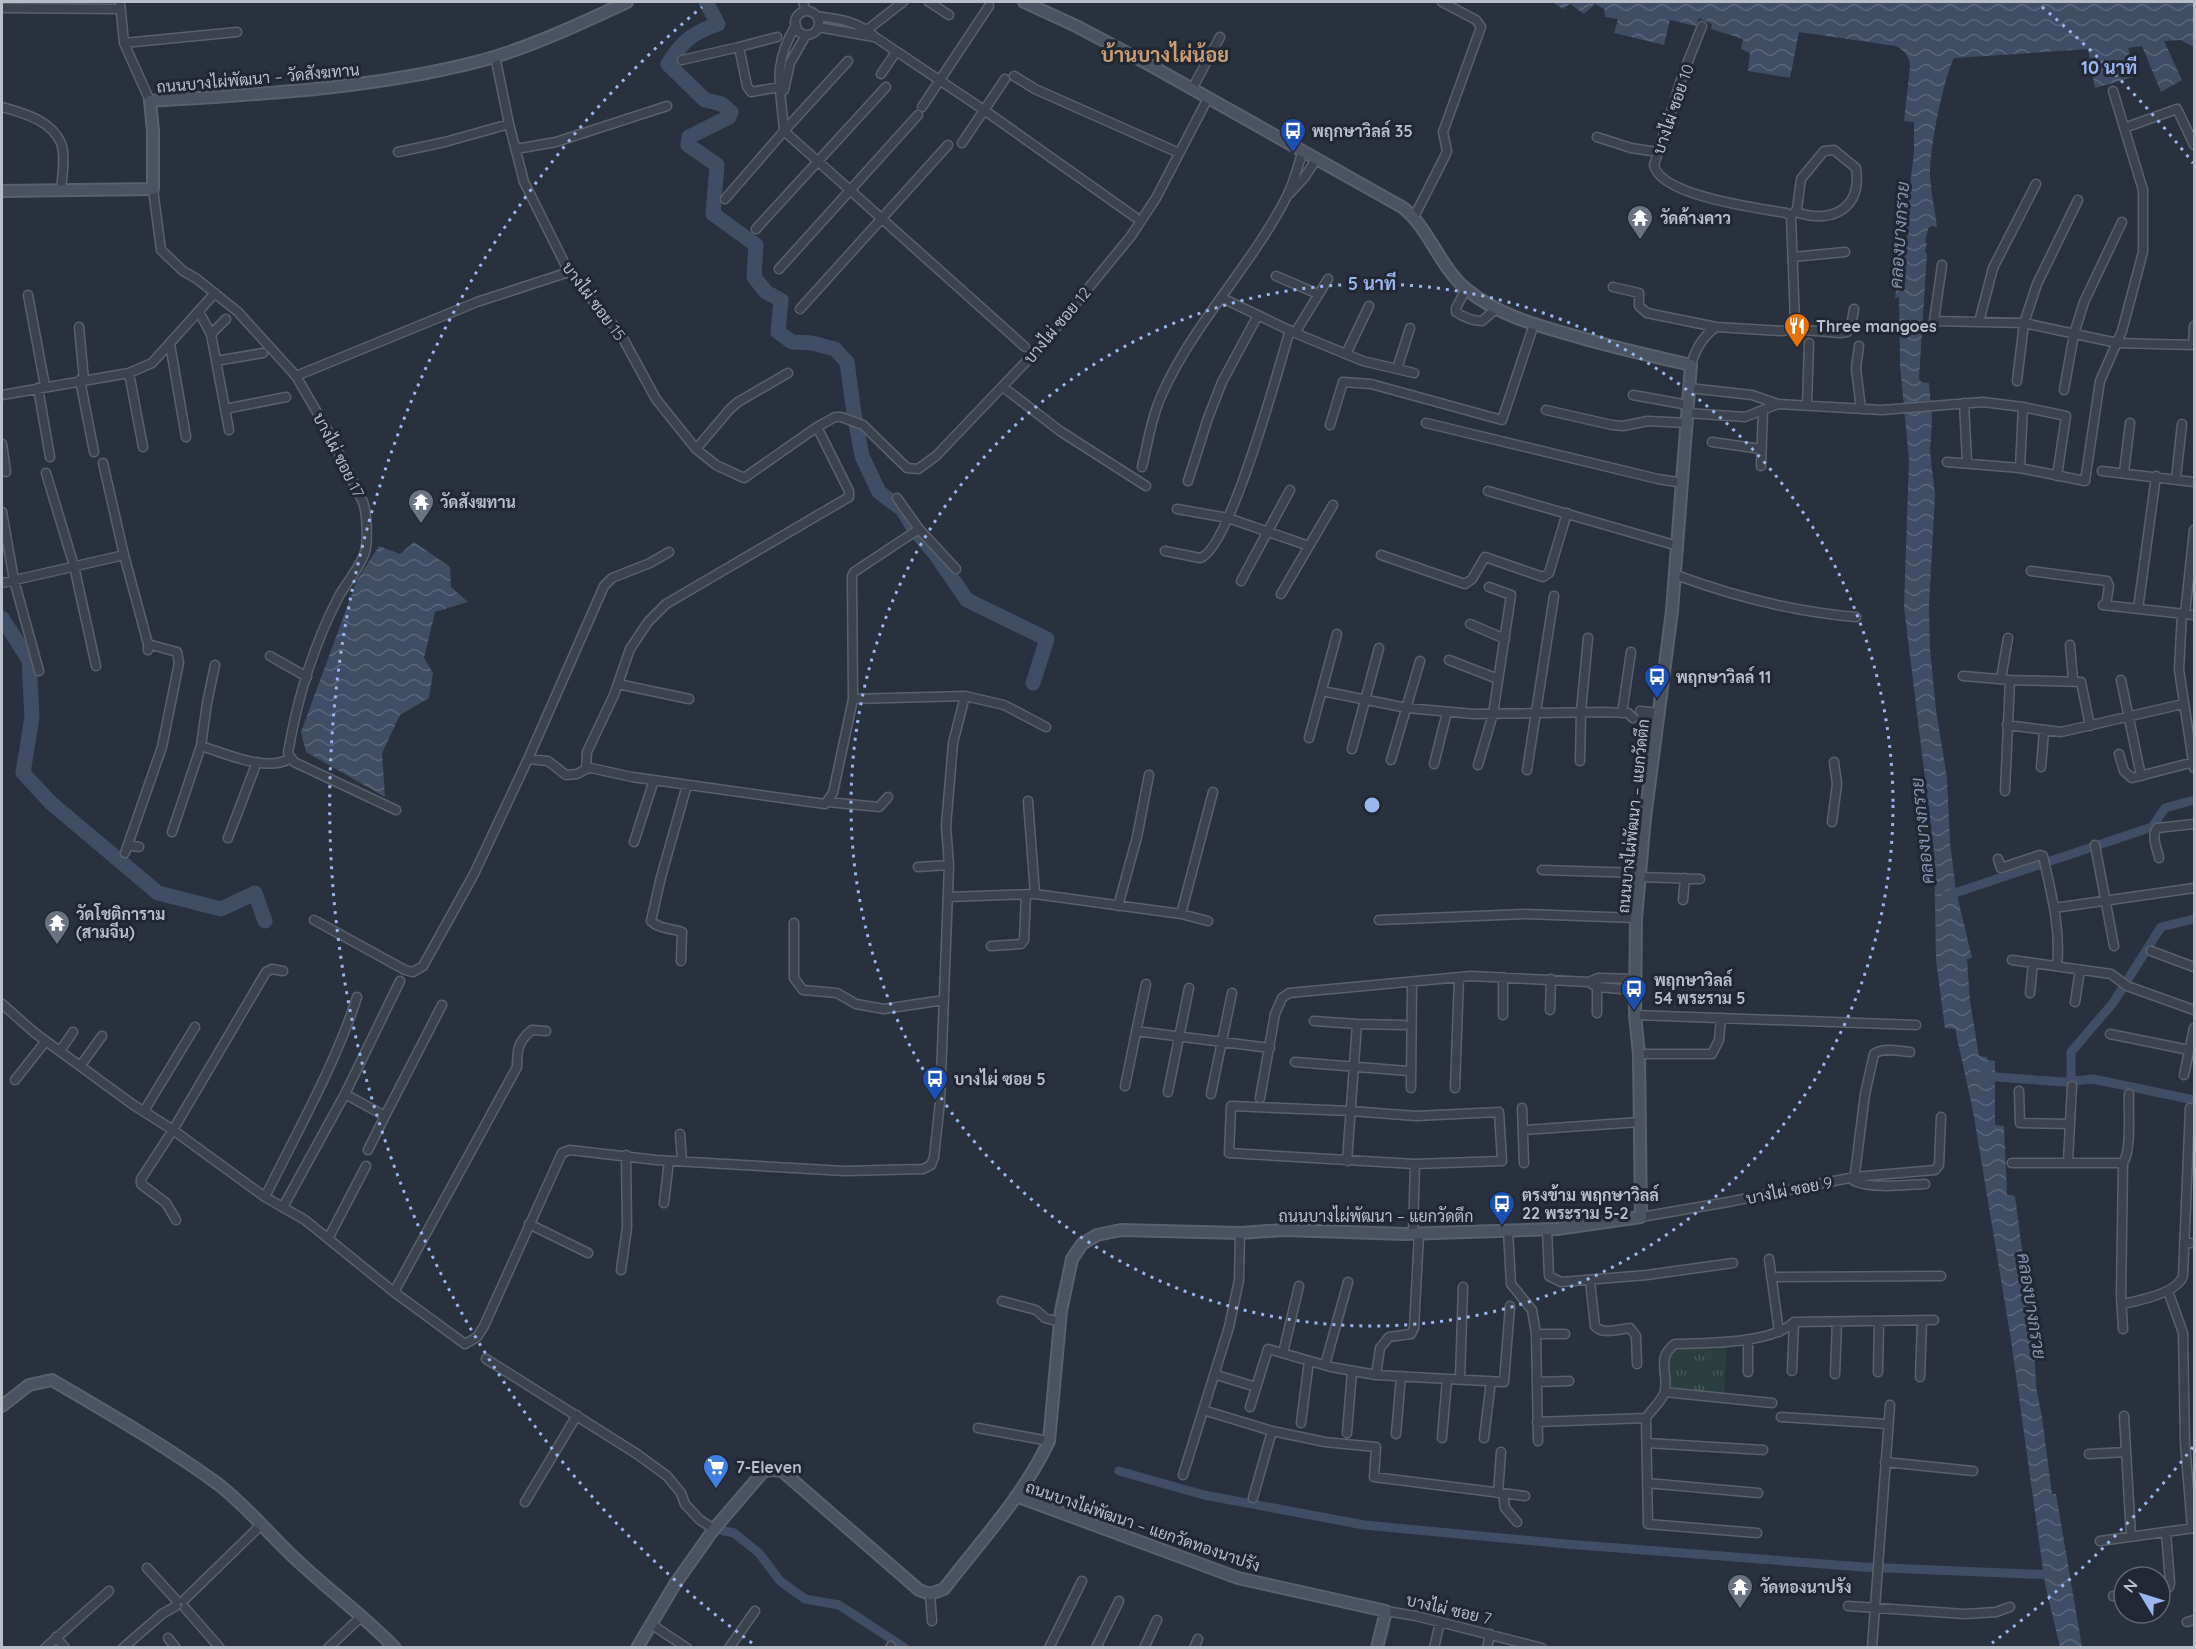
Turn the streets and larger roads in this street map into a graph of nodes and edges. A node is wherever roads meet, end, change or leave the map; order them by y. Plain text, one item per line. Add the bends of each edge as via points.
1 (627, 2) edge
2 (803, 2) edge
3 (903, 2) edge
4 (929, 2) edge
5 (1024, 2) edge
6 (1442, 2) edge
7 (120, 5) edge
8 (989, 6) dead end
9 (2, 8) edge
10 (806, 12) junction
11 (949, 15) dead end
12 (817, 16) junction
13 (796, 25) junction
14 (1702, 26) dead end
15 (818, 27) junction
16 (237, 32) dead end
17 (864, 32) junction
18 (806, 35) junction
19 (777, 37) dead end
20 (1220, 37) dead end
21 (124, 44) junction
22 (739, 47) junction
23 (896, 52) junction
24 (495, 56) junction
25 (682, 60) dead end
26 (848, 61) dead end
27 (881, 74) dead end
28 (940, 82) junction
29 (782, 87) junction
30 (886, 87) dead end
31 (1192, 89) junction
32 (2113, 91) dead end
33 (1208, 98) junction
34 (150, 101) junction
35 (667, 106) dead end
36 (2, 107) edge
37 (984, 110) junction
38 (509, 124) junction
39 (2124, 128) junction
40 (784, 131) junction
41 (1598, 137) dead end
42 (962, 143) dead end
43 (948, 145) dead end
44 (2194, 145) edge
45 (516, 148) junction
46 (1303, 150) junction
47 (398, 152) dead end
48 (1658, 152) junction
49 (1179, 153) junction
50 (1317, 158) junction
51 (817, 162) junction
52 (2036, 184) dead end
53 (153, 189) junction
54 (61, 190) junction
55 (2, 191) edge
56 (849, 191) junction
57 (1287, 196) junction
58 (725, 199) dead end
59 (2078, 200) dead end
60 (1793, 214) junction
61 (1135, 217) dead end
62 (1414, 217) junction
63 (881, 219) junction
64 (2122, 222) dead end
65 (756, 229) dead end
66 (1845, 252) dead end
67 (1793, 257) junction
68 (1942, 265) dead end
69 (779, 268) dead end
70 (569, 272) junction
71 (1276, 276) dead end
72 (1328, 279) dead end
73 (1613, 287) dead end
74 (1466, 289) junction
75 (215, 293) junction
76 (1318, 294) junction
77 (28, 295) dead end
78 (1222, 298) junction
79 (1369, 306) dead end
80 (800, 309) dead end
81 (1497, 309) junction
82 (1854, 309) dead end
83 (199, 312) junction
84 (1258, 315) junction
85 (226, 319) dead end
86 (1979, 322) junction
87 (2024, 323) junction
88 (1534, 324) junction
89 (2194, 326) edge
90 (79, 327) dead end
91 (1716, 327) junction
92 (1410, 328) dead end
93 (1792, 329) junction
94 (1292, 331) junction
95 (211, 334) junction
96 (2074, 334) junction
97 (1809, 343) dead end
98 (2117, 343) junction
99 (170, 345) junction
100 (2194, 345) edge
101 (1859, 346) dead end
102 (1025, 347) dead end
103 (263, 353) dead end
104 (1346, 354) junction
105 (216, 361) junction
106 (1691, 365) junction
107 (1397, 369) junction
108 (129, 373) junction
109 (788, 373) dead end
110 (1414, 374) dead end
111 (296, 376) junction
112 (82, 380) junction
113 (2018, 381) dead end
114 (41, 387) junction
115 (1003, 387) junction
116 (1689, 388) junction
117 (2064, 390) dead end
118 (2, 395) edge
119 (1633, 395) dead end
120 (286, 398) dead end
121 (1964, 403) junction
122 (1778, 404) junction
123 (1807, 406) junction
124 (2023, 407) junction
125 (225, 409) junction
126 (1861, 409) junction
127 (1546, 410) dead end
128 (1763, 410) junction
129 (1688, 414) junction
130 (1426, 423) dead end
131 (2130, 423) dead end
132 (2182, 424) dead end
133 (863, 425) joint
134 (1330, 425) dead end
135 (817, 427) junction
136 (229, 430) dead end
137 (186, 437) dead end
138 (1712, 442) dead end
139 (2, 444) edge
140 (143, 447) dead end
141 (696, 449) junction
142 (1761, 449) junction
143 (94, 452) dead end
144 (50, 457) dead end
145 (1947, 462) dead end
146 (1967, 462) junction
147 (103, 463) dead end
148 (1761, 466) dead end
149 (1142, 467) dead end
150 (2020, 468) junction
151 (2102, 471) dead end
152 (6, 472) dead end
153 (46, 472) dead end
154 (2124, 472) junction
155 (2057, 476) junction
156 (2156, 476) junction
157 (2176, 478) junction
158 (1188, 481) dead end
159 (2194, 482) edge
160 (1683, 483) junction
161 (1146, 486) dead end
162 (1290, 490) dead end
163 (1488, 491) dead end
164 (897, 498) dead end
165 (1333, 505) dead end
166 (1177, 509) dead end
167 (2, 512) edge
168 (1567, 513) junction
169 (1228, 518) junction
170 (2194, 530) edge
171 (915, 532) junction
172 (1268, 532) junction
173 (1309, 546) junction
174 (1678, 546) junction
175 (1164, 551) dead end
176 (669, 552) dead end
177 (2193, 552) edge
178 (124, 555) junction
179 (1381, 555) dead end
180 (74, 566) junction
181 (956, 569) dead end
182 (2031, 571) dead end
183 (1676, 575) junction
184 (14, 580) junction
185 (1241, 580) dead end
186 (2, 583) edge
187 (1489, 587) dead end
188 (1281, 594) dead end
189 (1554, 596) dead end
190 (2138, 609) junction
191 (2187, 614) edge
192 (1856, 617) dead end
193 (1470, 624) dead end
194 (1338, 634) dead end
195 (1588, 638) dead end
196 (2008, 638) dead end
197 (1505, 639) junction
198 (2070, 645) dead end
199 (1379, 648) dead end
200 (1631, 652) dead end
201 (270, 656) dead end
202 (1449, 660) dead end
203 (1420, 661) dead end
204 (215, 665) dead end
205 (96, 666) dead end
206 (39, 671) dead end
207 (1963, 676) dead end
208 (307, 677) junction
209 (2005, 679) junction
210 (1498, 680) junction
211 (2073, 680) junction
212 (2121, 680) dead end
213 (618, 684) junction
214 (1322, 691) junction
215 (965, 696) junction
216 (689, 699) dead end
217 (853, 699) junction
218 (1364, 701) junction
219 (2194, 704) edge
220 (2183, 705) junction
221 (1407, 708) junction
222 (1581, 711) junction
223 (1447, 712) junction
224 (1536, 713) junction
225 (1493, 714) junction
226 (1633, 714) junction
227 (1659, 716) junction
228 (2129, 717) junction
229 (2007, 726) junction
230 (2090, 726) junction
231 (1046, 727) dead end
232 (2044, 731) junction
233 (1309, 738) dead end
234 (201, 746) junction
235 (1352, 749) dead end
236 (2120, 754) dead end
237 (291, 758) junction
238 (528, 759) junction
239 (1391, 760) dead end
240 (1580, 761) dead end
241 (257, 762) junction
242 (1834, 762) dead end
243 (1434, 764) dead end
244 (2194, 764) edge
245 (1478, 765) dead end
246 (2042, 767) dead end
247 (586, 768) junction
248 (1527, 770) dead end
249 (1149, 775) dead end
250 (2140, 776) junction
251 (654, 780) junction
252 (687, 785) junction
253 (2004, 791) dead end
254 (1213, 792) dead end
255 (888, 797) dead end
256 (1028, 801) dead end
257 (828, 802) junction
258 (396, 810) dead end
259 (1832, 822) dead end
260 (2194, 824) edge
261 (171, 832) dead end
262 (228, 838) dead end
263 (634, 842) dead end
264 (2095, 845) dead end
265 (139, 848) dead end
266 (2159, 858) dead end
267 (1998, 859) dead end
268 (949, 865) junction
269 (918, 867) dead end
270 (1542, 870) dead end
271 (1640, 875) junction
272 (1685, 878) junction
273 (1700, 879) dead end
274 (2194, 888) edge
275 (1031, 895) junction
276 (948, 897) junction
277 (1683, 900) dead end
278 (2106, 901) junction
279 (1118, 906) junction
280 (2054, 908) junction
281 (1180, 914) junction
282 (1636, 918) junction
283 (314, 920) dead end
284 (1379, 920) dead end
285 (1208, 921) dead end
286 (794, 923) dead end
287 (991, 946) dead end
288 (2114, 946) dead end
289 (2151, 951) dead end
290 (2012, 960) dead end
291 (681, 961) dead end
292 (2033, 963) junction
293 (2057, 966) junction
294 (2194, 967) edge
295 (2080, 970) junction
296 (282, 971) dead end
297 (1503, 976) junction
298 (1460, 977) junction
299 (1551, 980) junction
300 (400, 981) dead end
301 (1412, 982) junction
302 (1597, 982) junction
303 (1146, 984) dead end
304 (1635, 984) junction
305 (1189, 988) dead end
306 (1232, 993) dead end
307 (2030, 993) dead end
308 (357, 997) dead end
309 (944, 1000) junction
310 (2075, 1002) dead end
311 (2, 1004) edge
312 (442, 1005) dead end
313 (2194, 1010) edge
314 (1550, 1011) dead end
315 (1597, 1013) dead end
316 (1503, 1015) dead end
317 (1635, 1015) junction
318 (1721, 1018) junction
319 (1314, 1021) dead end
320 (1357, 1024) junction
321 (1404, 1025) dead end
322 (1916, 1025) dead end
323 (195, 1027) dead end
324 (2194, 1028) edge
325 (546, 1031) dead end
326 (1136, 1031) junction
327 (73, 1032) dead end
328 (2110, 1034) dead end
329 (102, 1036) dead end
330 (1179, 1036) junction
331 (46, 1041) junction
332 (1223, 1041) junction
333 (1270, 1048) junction
334 (2189, 1050) junction
335 (60, 1051) junction
336 (1910, 1052) dead end
337 (1639, 1054) junction
338 (1295, 1062) dead end
339 (81, 1065) junction
340 (1354, 1067) junction
341 (1408, 1071) dead end
342 (2184, 1075) dead end
343 (15, 1080) dead end
344 (1125, 1086) dead end
345 (2072, 1086) dead end
346 (1411, 1088) dead end
347 (1455, 1088) dead end
348 (2019, 1091) dead end
349 (1168, 1092) dead end
350 (345, 1094) junction
351 (1211, 1094) dead end
352 (2129, 1094) dead end
353 (1260, 1098) dead end
354 (1522, 1108) dead end
355 (2190, 1108) dead end
356 (144, 1111) junction
357 (1351, 1111) junction
358 (385, 1116) junction
359 (1941, 1117) dead end
360 (1640, 1122) junction
361 (2070, 1124) junction
362 (173, 1130) junction
363 (1523, 1130) junction
364 (680, 1134) dead end
365 (2192, 1139) edge
366 (368, 1150) dead end
367 (626, 1155) junction
368 (669, 1161) junction
369 (682, 1161) junction
370 (1347, 1161) junction
371 (2068, 1161) junction
372 (2122, 1162) junction
373 (1524, 1163) dead end
374 (2012, 1163) dead end
375 (1414, 1164) junction
376 (366, 1166) dead end
377 (1854, 1177) junction
378 (1925, 1185) dead end
379 (265, 1197) junction
380 (664, 1203) dead end
381 (2190, 1204) edge
382 (283, 1207) junction
383 (1641, 1217) junction
384 (176, 1220) dead end
385 (529, 1224) junction
386 (1547, 1229) junction
387 (1508, 1230) junction
388 (1240, 1233) junction
389 (1416, 1234) junction
390 (329, 1237) junction
391 (2184, 1243) junction
392 (2194, 1243) edge
393 (588, 1252) dead end
394 (1769, 1259) dead end
395 (1733, 1263) dead end
396 (621, 1270) dead end
397 (1941, 1276) dead end
398 (1771, 1277) junction
399 (1590, 1281) junction
400 (1348, 1282) dead end
401 (1299, 1286) dead end
402 (1463, 1287) dead end
403 (2168, 1291) junction
404 (394, 1292) junction
405 (1002, 1301) dead end
406 (2122, 1304) junction
407 (1510, 1306) dead end
408 (1879, 1320) junction
409 (1934, 1320) dead end
410 (1922, 1321) junction
411 (1060, 1322) junction
412 (1794, 1322) junction
413 (1837, 1322) junction
414 (2123, 1329) dead end
415 (1779, 1332) junction
416 (1536, 1334) junction
417 (1565, 1334) dead end
418 (1748, 1339) junction
419 (1283, 1353) junction
420 (486, 1359) dead end
421 (1309, 1361) junction
422 (1637, 1364) dead end
423 (1325, 1365) junction
424 (1352, 1371) junction
425 (1792, 1371) dead end
426 (1748, 1372) dead end
427 (1878, 1372) dead end
428 (1835, 1374) dead end
429 (1376, 1375) junction
430 (1220, 1376) dead end
431 (1401, 1376) junction
432 (1920, 1377) dead end
433 (1447, 1378) junction
434 (1460, 1379) junction
435 (1491, 1381) junction
436 (1569, 1381) dead end
437 (1537, 1382) junction
438 (1256, 1387) junction
439 (1665, 1392) junction
440 (1772, 1403) dead end
441 (1890, 1405) dead end
442 (2, 1406) edge
443 (1250, 1407) dead end
444 (1203, 1410) junction
445 (577, 1415) junction
446 (2124, 1416) dead end
447 (1781, 1417) dead end
448 (1646, 1418) junction
449 (1537, 1422) junction
450 (1301, 1423) dead end
451 (1888, 1424) junction
452 (978, 1428) dead end
453 (1272, 1431) junction
454 (1347, 1433) dead end
455 (1396, 1434) dead end
456 (1442, 1438) dead end
457 (1484, 1438) dead end
458 (1049, 1441) junction
459 (1538, 1441) dead end
460 (1647, 1443) junction
461 (1763, 1450) dead end
462 (1501, 1452) dead end
463 (2127, 1452) junction
464 (2089, 1454) dead end
465 (1885, 1462) junction
466 (1973, 1471) dead end
467 (1183, 1475) dead end
468 (1647, 1483) junction
469 (1501, 1493) junction
470 (1758, 1493) dead end
471 (1016, 1496) junction
472 (1525, 1496) dead end
473 (1253, 1498) dead end
474 (525, 1502) dead end
475 (1517, 1522) dead end
476 (262, 1524) junction
477 (2193, 1528) edge
478 (714, 1529) junction
479 (2166, 1532) junction
480 (1757, 1533) dead end
481 (2131, 1536) junction
482 (2100, 1541) dead end
483 (2169, 1565) edge
484 (147, 1568) dead end
485 (1082, 1581) dead end
486 (109, 1591) dead end
487 (930, 1594) junction
488 (1119, 1600) dead end
489 (180, 1604) junction
490 (1848, 1606) dead end
491 (2010, 1607) dead end
492 (1874, 1608) junction
493 (755, 1611) dead end
494 (1386, 1611) junction
495 (362, 1616) junction
496 (932, 1620) dead end
497 (1157, 1620) dead end
498 (1440, 1622) junction
499 (651, 1624) junction
500 (1490, 1634) junction
501 (56, 1637) junction
502 (45, 1647) edge
503 (65, 1647) edge
504 (123, 1647) edge
505 (220, 1647) edge
506 (328, 1647) edge
507 (395, 1647) edge
508 (637, 1647) edge
509 (687, 1647) edge
510 (729, 1647) edge
511 (1049, 1647) edge
512 (1095, 1647) edge
513 (1144, 1647) edge
514 (1377, 1647) edge
515 (1434, 1647) edge
516 (1487, 1647) edge
517 (1541, 1647) edge
518 (1872, 1647) edge

1 - 24 street
2 - 10 street
3 - 17 street
4 - 11 street
5 - 31 street
6 - 62 street via 1476,20 1481,27 1443,132 1447,151
7 - 9 street
7 - 21 street
8 - 28 street
10 - 12 street
10 - 13 street via 798,16
12 - 15 street
12 - 17 street via 843,20
13 - 18 street
13 - 29 street via 779,63
14 - 48 street, บางไผ่ ซอย 10
15 - 17 street
15 - 18 street
16 - 21 street
17 - 23 street
18 - 29 street
19 - 22 street
20 - 31 street
21 - 34 street
22 - 25 street
22 - 29 street via 749,90
23 - 27 street
23 - 28 street
24 - 34 street, ถนนบางไผ่พัฒนา – วัดสังฆทาน via 347,86
24 - 38 street, บางไผ่ ซอย 15
26 - 40 street
28 - 37 street
28 - 56 street via 920,111
29 - 40 street
30 - 51 street
31 - 33 street
32 - 39 street
33 - 46 street
33 - 49 street, บางไผ่ ซอย 12
34 - 53 street, ถนนบางไผ่พัฒนา – วัดสังฆทาน
35 - 45 street via 556,142
36 - 54 street via 39,120 56,135 61,144
37 - 42 street
37 - 49 street via 1010,78
37 - 61 street
38 - 45 street, บางไผ่ ซอย 15
38 - 47 street
39 - 44 street via 2177,109
39 - 98 street via 2143,190 2143,252
40 - 51 street
40 - 58 street
41 - 48 street
43 - 63 street
45 - 70 street, บางไผ่ ซอย 15 via 529,194
46 - 50 street
46 - 57 street
48 - 60 street, บางไผ่ ซอย 10 via 1655,171 1665,182 1713,199
49 - 115 street, บางไผ่ ซอย 12 via 1131,236
50 - 57 street
50 - 62 street
51 - 56 street
51 - 65 street
52 - 86 street via 1992,268
53 - 54 street
53 - 75 street, บางไผ่ ซอย 17 via 161,250
54 - 55 street
56 - 63 street
56 - 69 street
57 - 78 street
59 - 87 street via 2037,284
60 - 60 street via 1801,178 1824,151 1833,150 1856,168 1855,195 1844,210 1828,215
60 - 67 street
62 - 74 street via 1443,264
63 - 80 street
63 - 102 street
64 - 96 street via 2084,302
66 - 67 street
67 - 93 street
68 - 86 street via 1934,321
70 - 111 street via 477,302
70 - 141 street, บางไผ่ ซอย 15 via 620,333 656,399
71 - 76 street
72 - 76 street
73 - 91 street via 1639,293 1639,306 1647,313
74 - 81 street
74 - 81 street via 1456,312 1482,321
75 - 83 street
75 - 111 street, บางไผ่ ซอย 17 via 238,312
76 - 94 street
77 - 114 street
78 - 84 street
78 - 149 street via 1186,350 1162,395
79 - 104 street
81 - 88 street
82 - 93 street via 1847,332
83 - 95 street
83 - 99 street
84 - 94 street
84 - 158 street via 1222,382
85 - 95 street
86 - 87 street
87 - 96 street
87 - 113 street
88 - 106 street
88 - 134 street via 1502,420 1371,384 1343,382
89 - 100 street
90 - 112 street
91 - 93 street
91 - 106 street via 1701,342
92 - 107 street
94 - 104 street
94 - 169 street
95 - 105 street
96 - 98 street
96 - 117 street
97 - 123 street
98 - 100 street
98 - 155 street via 2100,381 2085,481
99 - 108 street via 152,363
99 - 137 street
101 - 126 street via 1856,368
103 - 105 street
104 - 107 street
105 - 125 street
106 - 116 street, ถนนบางไผ่พัฒนา – แยกวัดตึก
107 - 110 street
108 - 112 street
108 - 140 street
109 - 141 street via 738,402
111 - 208 street, บางไผ่ ซอย 17 via 366,510 365,552 339,596
112 - 114 street
112 - 143 street
114 - 118 street
114 - 144 street
115 - 133 street, บางไผ่ ซอย 12 via 936,456 918,469 907,468
115 - 161 street via 1060,431
116 - 122 street via 1752,394
116 - 129 street, ถนนบางไผ่พัฒนา – แยกวัดตึก
119 - 129 street
120 - 125 street
121 - 124 street
121 - 126 street
121 - 146 street
122 - 123 street
122 - 128 street
123 - 126 street
124 - 150 street
124 - 155 street via 2066,416
125 - 136 street
127 - 129 street via 1623,426
128 - 129 street via 1745,417
128 - 142 street
129 - 160 street, ถนนบางไผ่พัฒนา – แยกวัดตึก
130 - 160 street
131 - 154 street
132 - 157 street
133 - 135 street, บางไผ่ ซอย 15 via 841,417
135 - 141 street, บางไผ่ ซอย 15 via 744,478 716,465
135 - 213 street via 849,497 666,604 630,649
138 - 142 street
139 - 152 street
142 - 148 street
145 - 146 street
146 - 150 street
147 - 178 street
150 - 155 street
151 - 154 street
153 - 180 street
154 - 156 street
156 - 157 street
156 - 190 street
157 - 159 street
160 - 174 street, ถนนบางไผ่พัฒนา – แยกวัดตึก
162 - 172 street
163 - 168 street
164 - 171 street
165 - 173 street
166 - 169 street
167 - 184 street
168 - 174 street
168 - 179 street via 1549,573 1543,577 1485,557 1465,584
169 - 172 street
169 - 175 street via 1204,557
170 - 177 street
171 - 181 street
171 - 217 street via 852,576
172 - 173 street
172 - 185 street
173 - 188 street
174 - 183 street, ถนนบางไผ่พัฒนา – แยกวัดตึก
176 - 238 street via 612,578 604,586
177 - 191 street
178 - 180 street
178 - 265 street via 148,647 177,652 179,663 162,747 127,849
180 - 184 street
180 - 205 street
182 - 190 street via 2107,581 2103,605
183 - 192 street via 1764,601
183 - 227 street, ถนนบางไผ่พัฒนา – แยกวัดตึก
184 - 186 street
184 - 206 street
187 - 197 street via 1511,591
189 - 224 street
190 - 191 street
191 - 220 street via 2179,658
193 - 197 street
194 - 214 street
195 - 222 street
196 - 209 street
197 - 210 street
198 - 211 street
199 - 218 street
200 - 226 street
201 - 208 street
202 - 210 street
203 - 221 street
204 - 234 street
207 - 209 street
208 - 237 street, บางไผ่ ซอย 17 via 291,733
209 - 211 street
209 - 229 street
210 - 225 street
211 - 230 street via 2083,684
212 - 228 street
213 - 216 street
213 - 247 street via 587,752
214 - 218 street
214 - 233 street
215 - 217 street
215 - 231 street via 1004,705
215 - 268 street via 953,743 946,826
217 - 257 street
218 - 221 street
218 - 235 street
219 - 220 street
220 - 228 street
220 - 244 street
221 - 223 street
221 - 239 street
222 - 224 street
222 - 226 street
222 - 240 street
223 - 225 street
223 - 243 street
224 - 225 street
224 - 248 street
225 - 245 street
226 - 227 street
227 - 271 street, ถนนบางไผ่พัฒนา – แยกวัดตึก
228 - 230 street
228 - 250 street
229 - 232 street
229 - 253 street
230 - 232 street
232 - 246 street
234 - 241 street
234 - 261 street
236 - 250 street via 2127,776
237 - 241 street via 282,764
237 - 258 street
238 - 247 street via 549,761 566,775
238 - 283 street via 474,874 423,966 413,972 405,970
241 - 262 street
242 - 259 street via 1837,784
244 - 250 street
247 - 251 street
249 - 279 street
251 - 252 street
251 - 263 street
252 - 257 street
252 - 291 street via 651,921 682,932
254 - 281 street
255 - 257 street via 879,807
256 - 275 street
260 - 266 street via 2157,828 2154,838
264 - 278 street
267 - 280 street via 2001,868 2040,855
268 - 269 street
268 - 276 street
270 - 271 street
271 - 272 street
271 - 282 street, ถนนบางไผ่พัฒนา – แยกวัดตึก
272 - 273 street
272 - 277 street
274 - 278 street
275 - 276 street
275 - 279 street
275 - 287 street via 1021,945
276 - 309 street
278 - 280 street
278 - 288 street
279 - 281 street
280 - 293 street via 2059,938
281 - 285 street
282 - 284 street via 1525,914
282 - 304 street, ถนนบางไผ่พัฒนา – แยกวัดตึก
286 - 309 street via 794,978 803,990 837,993 856,1004 884,1009
289 - 294 street
290 - 292 street
292 - 293 street
292 - 307 street
293 - 295 street
295 - 310 street
295 - 313 street via 2111,974
296 - 362 street via 266,972
297 - 298 street
297 - 299 street
297 - 316 street
298 - 301 street
298 - 347 street
299 - 302 street
299 - 314 street
300 - 350 street
301 - 333 street via 1284,995 1275,1014
301 - 346 street
302 - 304 street
302 - 315 street
303 - 326 street
304 - 317 street, ถนนบางไผ่พัฒนา – แยกวัดตึก
305 - 330 street
306 - 332 street
308 - 379 street via 341,1039
309 - 369 street via 940,1102 931,1165 924,1169 845,1171
311 - 331 street
312 - 358 street
317 - 318 street
317 - 337 street, ถนนบางไผ่พัฒนา – แยกวัดตึก
318 - 322 street
318 - 337 street via 1719,1040 1712,1054
319 - 320 street
320 - 321 street
320 - 340 street
323 - 356 street
324 - 334 street
325 - 404 street via 532,1029 524,1036 518,1048 517,1067
326 - 330 street
326 - 344 street
327 - 335 street
328 - 334 street
329 - 339 street
330 - 332 street
330 - 349 street
331 - 335 street
331 - 343 street
332 - 333 street
332 - 351 street
333 - 353 street
334 - 342 street
335 - 339 street
336 - 377 street via 1884,1050 1874,1054
337 - 360 street, ถนนบางไผ่พัฒนา – แยกวัดตึก
338 - 340 street
339 - 356 street
340 - 341 street
340 - 357 street
345 - 361 street
348 - 361 street via 2020,1122
350 - 358 street
350 - 382 street
352 - 372 street via 2128,1149
354 - 363 street
355 - 365 street
356 - 362 street
357 - 370 street
357 - 370 street via 1231,1106 1229,1153
357 - 375 street via 1416,1116 1499,1112 1502,1161
358 - 366 street
359 - 377 street, บางไผ่ ซอย 9 via 1938,1168
360 - 363 street
360 - 383 street, ถนนบางไผ่พัฒนา – แยกวัดตึก
361 - 371 street
362 - 379 street
362 - 384 street via 141,1184 166,1203
363 - 373 street
364 - 369 street
365 - 381 street
367 - 368 street
367 - 385 street via 570,1150 562,1153
367 - 396 street via 627,1227
368 - 369 street
368 - 380 street
370 - 375 street
371 - 372 street
371 - 374 street
372 - 406 street
375 - 389 street
376 - 390 street
377 - 378 street via 1861,1184
377 - 383 street, บางไผ่ ซอย 9
379 - 382 street
381 - 391 street
382 - 390 street
383 - 386 street, ถนนบางไผ่พัฒนา – แยกวัดตึก
385 - 393 street
385 - 404 street via 484,1326 465,1344
386 - 387 street, ถนนบางไผ่พัฒนา – แยกวัดตึก
386 - 399 street via 1549,1276 1561,1282
387 - 389 street, ถนนบางไผ่พัฒนา – แยกวัดตึก
387 - 416 street via 1511,1284 1532,1310
388 - 389 street, ถนนบางไผ่พัฒนา – แยกวัดตึก via 1284,1230
388 - 411 street, ถนนบางไผ่พัฒนา – แยกวัดตึก via 1121,1230 1097,1235 1082,1244 1072,1259
388 - 444 street via 1239,1280
389 - 429 street via 1414,1328 1411,1334 1389,1337 1380,1348
390 - 404 street
391 - 392 street
391 - 403 street via 2183,1276
394 - 398 street
395 - 399 street
397 - 398 street
398 - 415 street
399 - 422 street via 1595,1326 1602,1331 1630,1328 1636,1336
400 - 423 street
401 - 419 street
402 - 434 street
403 - 406 street
403 - 477 street via 2183,1333
405 - 411 street via 1036,1310 1045,1318
406 - 414 street
407 - 435 street via 1504,1382
408 - 410 street
408 - 413 street
408 - 427 street
409 - 410 street
410 - 432 street
411 - 458 street, ถนนบางไผ่พัฒนา – แยกวัดตึก
412 - 413 street
412 - 415 street
412 - 425 street
413 - 428 street
415 - 418 street
416 - 417 street
416 - 437 street
418 - 426 street
418 - 439 street via 1675,1344 1666,1350 1664,1358
419 - 421 street
419 - 438 street via 1268,1349
420 - 445 street
421 - 423 street
421 - 450 street
423 - 424 street
424 - 429 street
424 - 454 street
429 - 431 street
430 - 438 street
431 - 433 street
431 - 455 street
433 - 434 street
433 - 456 street
434 - 435 street
435 - 457 street
436 - 437 street
437 - 449 street
438 - 443 street
439 - 440 street
439 - 448 street
441 - 451 street
442 - 476 street via 29,1384 52,1380 219,1485
444 - 453 street
444 - 467 street
445 - 474 street
445 - 478 street via 667,1476 685,1504
446 - 463 street
447 - 451 street
448 - 449 street
448 - 460 street
449 - 459 street
451 - 465 street
452 - 458 street
453 - 469 street via 1376,1447 1374,1477
453 - 473 street
458 - 471 street, ถนนบางไผ่พัฒนา – แยกวัดตึก
460 - 461 street
460 - 468 street
462 - 469 street
463 - 464 street
463 - 481 street
465 - 466 street
465 - 492 street
468 - 470 street
468 - 480 street via 1649,1525
469 - 472 street
469 - 475 street via 1505,1508
471 - 487 street, ถนนบางไผ่พัฒนา – แยกวัดทองนาปรัง via 944,1589
471 - 494 street, ถนนบางไผ่พัฒนา – แยกวัดทองนาปรัง via 1238,1578
476 - 489 street
476 - 495 street via 299,1563
477 - 479 street
478 - 487 street via 763,1472 782,1471 919,1590
478 - 499 street
479 - 481 street
479 - 483 street
481 - 482 street
484 - 489 street
485 - 511 street
486 - 501 street
487 - 496 street
488 - 512 street
489 - 504 street
489 - 505 street
490 - 492 street
491 - 492 street via 1965,1614
492 - 518 street
493 - 510 street
494 - 498 street, บางไผ่ ซอย 7
494 - 514 street, บางไผ่ ซอย 7
495 - 506 street
495 - 507 street
497 - 513 street
498 - 500 street, บางไผ่ ซอย 7
498 - 515 street
499 - 508 street
499 - 509 street
500 - 516 street
500 - 517 street, บางไผ่ ซอย 7
501 - 502 street
501 - 503 street

